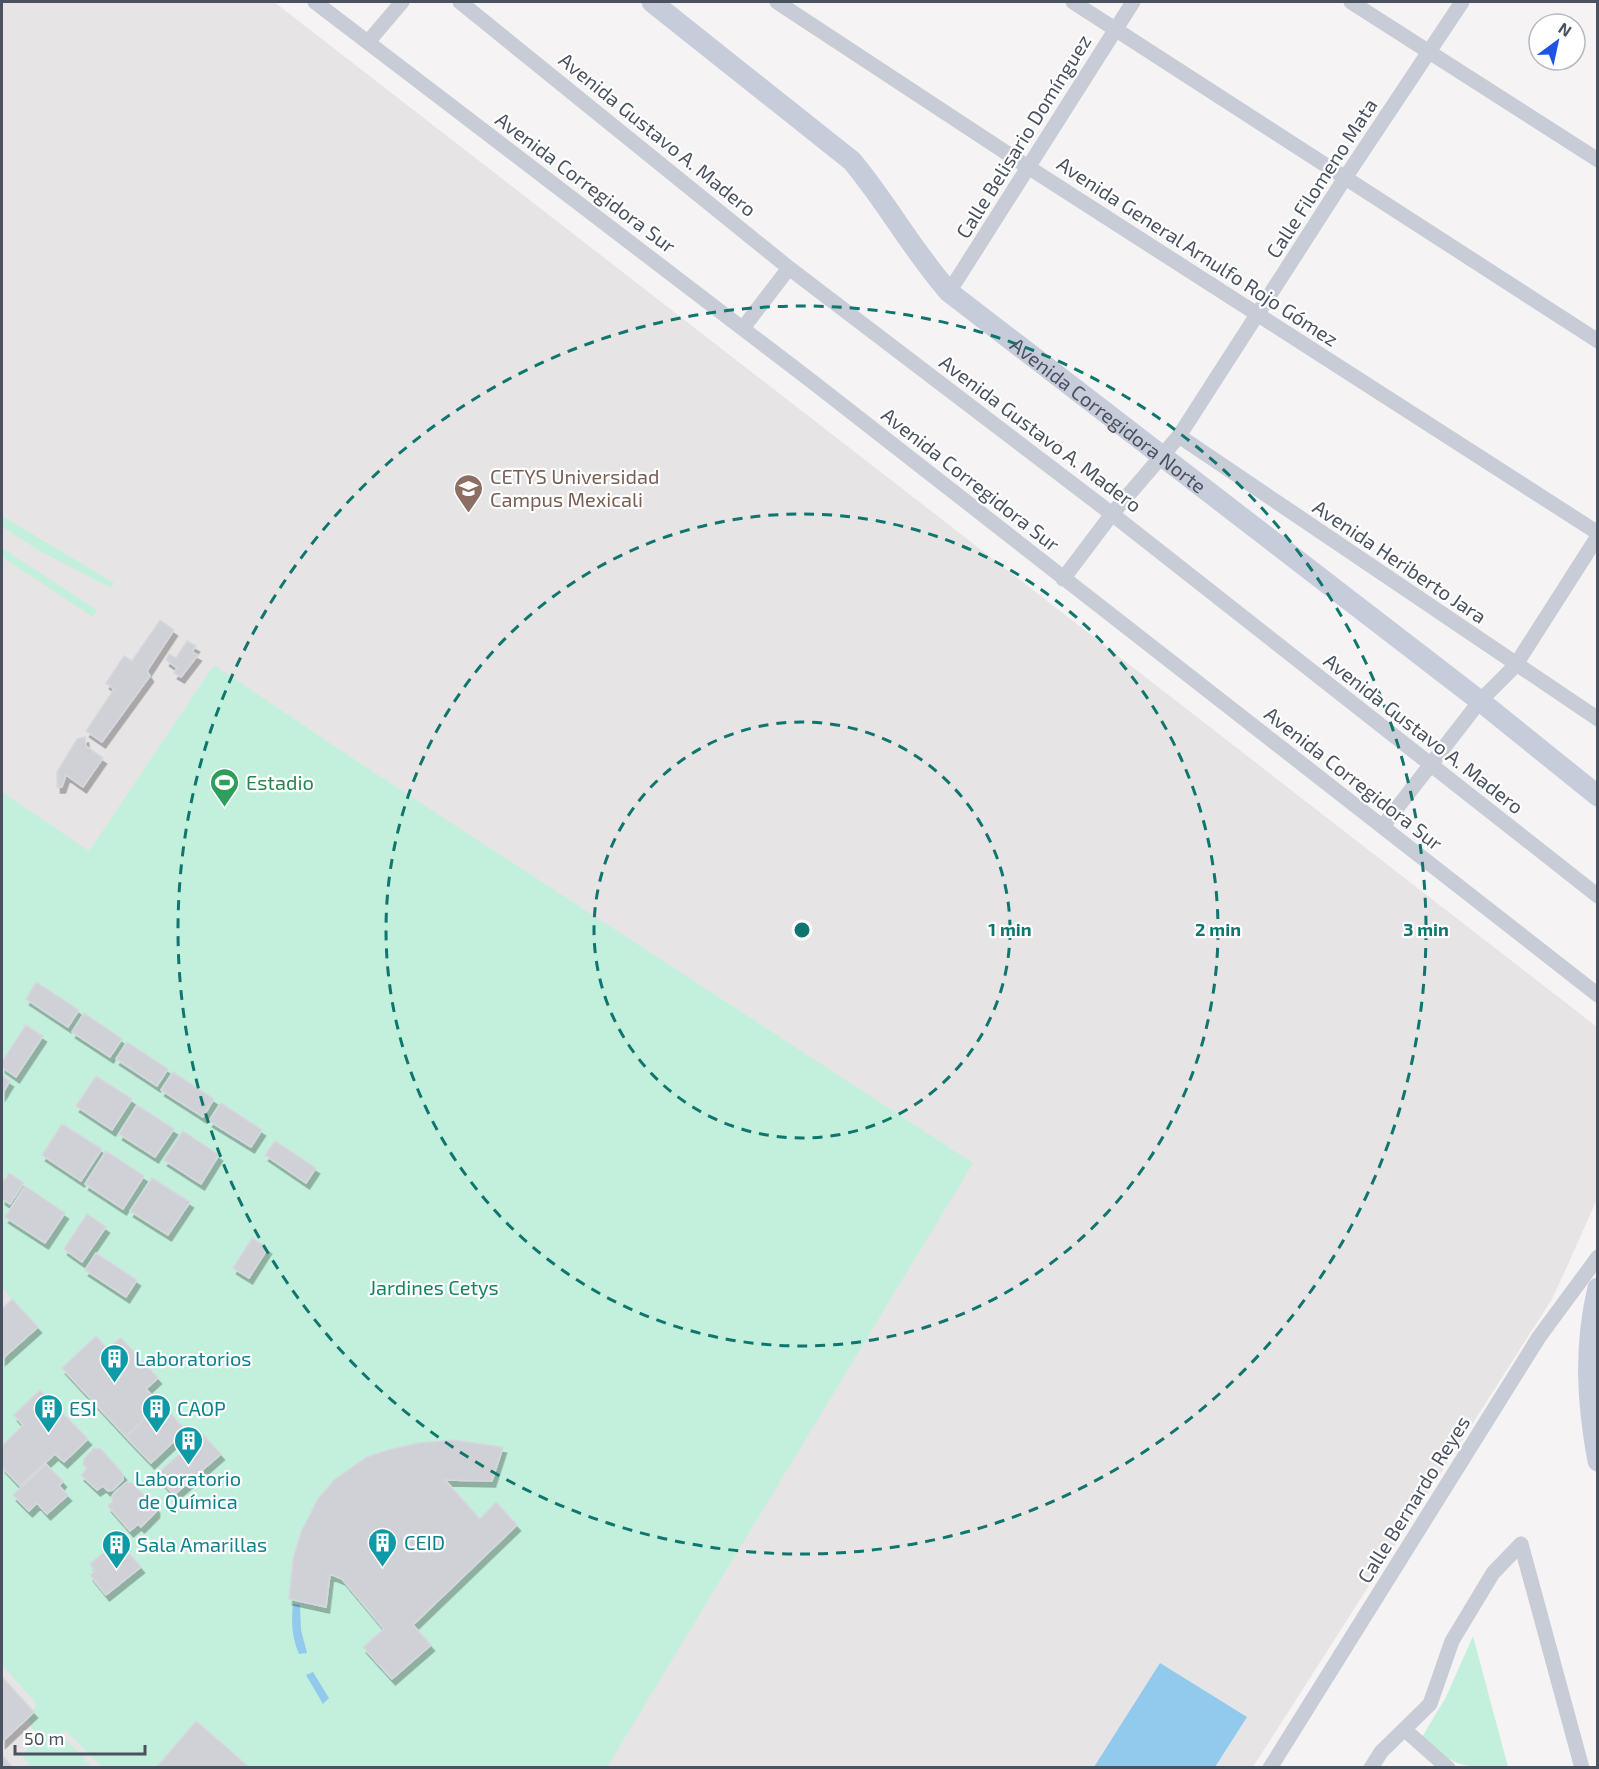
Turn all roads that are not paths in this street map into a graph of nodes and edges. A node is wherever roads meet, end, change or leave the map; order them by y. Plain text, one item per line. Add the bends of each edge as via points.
1 (315, 2) edge
2 (402, 2) edge
3 (460, 2) edge
4 (777, 2) edge
5 (1073, 2) edge
6 (1133, 2) edge
7 (1351, 2) edge
8 (1462, 2) edge
9 (661, 4) edge
10 (1115, 29) junction
11 (368, 42) junction
12 (1429, 52) junction
13 (1598, 160) edge
14 (1028, 167) junction
15 (1345, 178) junction
16 (789, 267) junction
17 (949, 292) junction
18 (1258, 315) junction
19 (743, 328) junction
20 (1598, 341) edge
21 (1179, 436) junction
22 (1163, 455) junction
23 (1113, 514) junction
24 (1598, 535) edge
25 (1064, 579) junction
26 (1515, 666) junction
27 (1480, 701) junction
28 (1598, 719) edge
29 (1431, 765) junction
30 (1598, 796) edge
31 (1383, 826) junction
32 (1598, 896) edge
33 (1598, 995) edge
34 (1598, 1257) edge
35 (1598, 1288) edge
36 (1598, 1461) edge
37 (1405, 1730) junction
38 (1270, 1767) edge
39 (1371, 1767) edge
40 (1448, 1767) edge
41 (1582, 1767) edge

1 - 11 street, Avenida Corregidora Sur
2 - 11 street
3 - 16 street, Avenida Gustavo A. Madero
4 - 14 street, Avenida General Arnulfo Rojo Gómez
5 - 10 street
6 - 10 street, Calle Belisario Domínguez
7 - 12 street
8 - 12 street, Calle Filomeno Mata
9 - 17 street, Avenida Corregidora Norte via 852,161
10 - 14 street, Calle Belisario Domínguez
10 - 15 street
11 - 19 street, Avenida Corregidora Sur
12 - 13 street
12 - 15 street, Calle Filomeno Mata
14 - 17 street, Calle Belisario Domínguez
14 - 18 street, Avenida General Arnulfo Rojo Gómez
15 - 18 street, Calle Filomeno Mata
15 - 20 street
16 - 19 street
16 - 23 street, Avenida Gustavo A. Madero
17 - 22 street, Avenida Corregidora Norte
18 - 21 street, Calle Filomeno Mata
18 - 24 street, Avenida General Arnulfo Rojo Gómez
19 - 25 street, Avenida Corregidora Sur
21 - 22 street, Calle Filomeno Mata
21 - 26 street, Avenida Heriberto Jara
22 - 23 street, Calle Filomeno Mata
22 - 27 street, Avenida Corregidora Norte
23 - 25 street, Calle Filomeno Mata
23 - 29 street, Avenida Gustavo A. Madero
24 - 26 street
25 - 31 street, Avenida Corregidora Sur
26 - 27 street
26 - 28 street, Avenida Heriberto Jara
27 - 29 street
27 - 30 street, Avenida Corregidora Norte
29 - 31 street
29 - 32 street, Avenida Gustavo A. Madero
31 - 33 street, Avenida Corregidora Sur
34 - 38 street, Calle Bernardo Reyes via 1539,1337
35 - 36 street via 1587,1366
37 - 39 street
37 - 40 street
37 - 41 street via 1430,1704 1452,1641 1493,1573 1521,1544

